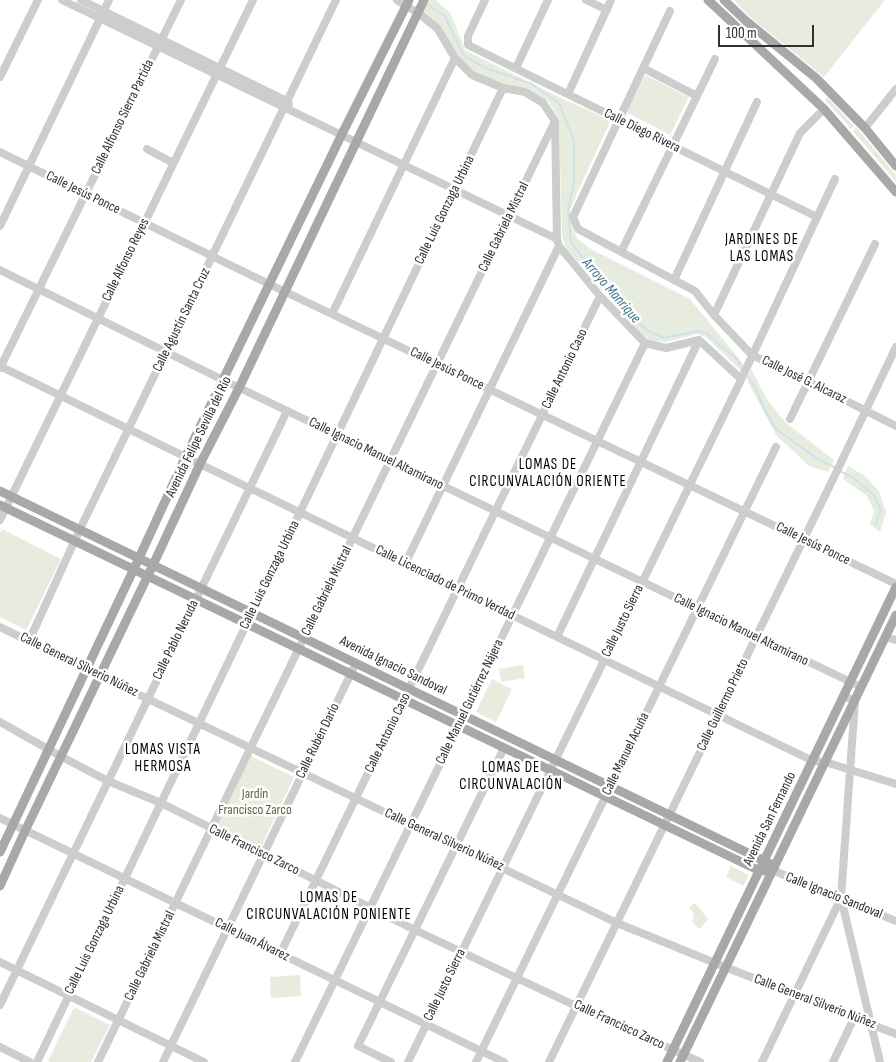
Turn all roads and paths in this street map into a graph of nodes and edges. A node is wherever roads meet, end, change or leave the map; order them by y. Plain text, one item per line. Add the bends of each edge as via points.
1 (38, 0) edge
2 (62, 0) edge
3 (81, 0) edge
4 (110, 0) edge
5 (181, 0) edge
6 (253, 0) edge
7 (336, 0) edge
8 (397, 0) edge
9 (484, 0) edge
10 (548, 0) edge
11 (586, 0) edge
12 (611, 0) edge
13 (708, 0) edge
14 (724, 0) edge
15 (408, 2) edge
16 (421, 7) edge
17 (607, 10) junction
18 (670, 11) dead end
19 (102, 15) junction
20 (160, 43) junction
21 (455, 58) junction
22 (715, 59) dead end
23 (516, 68) junction
24 (643, 68) junction
25 (218, 71) junction
26 (808, 72) junction
27 (0, 77) edge
28 (799, 84) junction
29 (503, 88) junction
30 (826, 89) junction
31 (896, 89) edge
32 (568, 94) junction
33 (697, 96) junction
34 (814, 99) junction
35 (892, 100) edge
36 (757, 102) dead end
37 (286, 104) junction
38 (824, 109) junction
39 (619, 119) junction
40 (555, 121) junction
41 (865, 128) junction
42 (342, 134) junction
43 (357, 141) junction
44 (673, 146) junction
45 (147, 149) dead end
46 (0, 152) edge
47 (173, 164) junction
48 (404, 164) junction
49 (29, 166) junction
50 (896, 166) edge
51 (725, 172) junction
52 (835, 179) dead end
53 (455, 189) junction
54 (896, 192) edge
55 (86, 194) junction
56 (770, 194) junction
57 (509, 216) junction
58 (817, 217) junction
59 (144, 223) junction
60 (0, 226) edge
61 (558, 242) junction
62 (875, 244) dead end
63 (621, 252) junction
64 (212, 256) junction
65 (0, 270) edge
66 (674, 280) junction
67 (269, 284) junction
68 (39, 289) junction
69 (284, 291) junction
70 (600, 296) junction
71 (332, 314) junction
72 (714, 316) junction
73 (98, 318) junction
74 (384, 338) junction
75 (699, 340) junction
76 (645, 342) junction
77 (896, 347) edge
78 (166, 352) junction
79 (751, 358) junction
80 (437, 364) junction
81 (0, 367) edge
82 (741, 378) junction
83 (223, 380) junction
84 (809, 382) junction
85 (239, 388) junction
86 (490, 390) junction
87 (60, 395) junction
88 (287, 411) junction
89 (866, 411) junction
90 (542, 415) junction
91 (790, 420) dead end
92 (896, 426) edge
93 (129, 429) junction
94 (337, 435) junction
95 (597, 441) junction
96 (776, 446) dead end
97 (186, 456) junction
98 (390, 461) junction
99 (641, 462) junction
100 (200, 464) junction
101 (689, 485) junction
102 (443, 486) junction
103 (249, 488) junction
104 (0, 491) edge
105 (11, 496) junction
106 (3, 506) edge
107 (495, 511) junction
108 (744, 512) junction
109 (300, 513) junction
110 (0, 520) edge
111 (80, 529) junction
112 (353, 538) junction
113 (550, 538) junction
114 (804, 540) junction
115 (75, 541) junction
116 (139, 558) junction
117 (594, 559) junction
118 (405, 564) junction
119 (153, 565) junction
120 (134, 569) junction
121 (148, 576) junction
122 (642, 582) junction
123 (896, 586) edge
124 (201, 588) junction
125 (458, 589) junction
126 (196, 599) junction
127 (697, 609) junction
128 (252, 612) junction
129 (896, 615) edge
130 (512, 616) junction
131 (247, 624) junction
132 (0, 627) edge
133 (557, 637) junction
134 (756, 637) junction
135 (885, 637) junction
136 (304, 638) junction
137 (896, 640) edge
138 (29, 641) junction
139 (299, 649) junction
140 (604, 660) junction
141 (356, 663) junction
142 (86, 669) junction
143 (350, 674) junction
144 (100, 676) junction
145 (850, 682) junction
146 (659, 687) junction
147 (861, 688) junction
148 (409, 689) junction
149 (844, 696) junction
150 (148, 699) junction
151 (404, 700) junction
152 (854, 701) junction
153 (464, 715) junction
154 (718, 715) junction
155 (0, 722) edge
156 (199, 723) junction
157 (458, 726) junction
158 (251, 748) junction
159 (504, 748) junction
160 (48, 749) junction
161 (62, 757) junction
162 (556, 759) junction
163 (813, 761) junction
164 (825, 762) junction
165 (550, 770) junction
166 (850, 770) junction
167 (302, 773) junction
168 (108, 780) junction
169 (896, 784) edge
170 (611, 786) junction
171 (606, 797) junction
172 (356, 798) junction
173 (160, 804) junction
174 (669, 814) junction
175 (0, 818) edge
176 (13, 824) junction
177 (410, 824) junction
178 (664, 825) junction
179 (212, 829) junction
180 (25, 830) junction
181 (456, 846) junction
182 (0, 852) edge
183 (73, 854) junction
184 (263, 854) junction
185 (765, 861) junction
186 (502, 868) junction
187 (773, 868) junction
188 (760, 871) junction
189 (124, 879) junction
190 (316, 880) junction
191 (0, 886) edge
192 (558, 895) junction
193 (841, 898) junction
194 (176, 903) junction
195 (370, 907) junction
196 (896, 921) edge
197 (617, 923) junction
198 (228, 928) junction
199 (415, 930) junction
200 (462, 952) junction
201 (280, 954) junction
202 (0, 962) edge
203 (715, 963) junction
204 (725, 968) junction
205 (17, 970) junction
206 (517, 978) junction
207 (335, 980) junction
208 (794, 995) junction
209 (68, 996) junction
210 (380, 1002) junction
211 (0, 1005) edge
212 (576, 1006) junction
213 (854, 1018) junction
214 (119, 1020) junction
215 (426, 1024) junction
216 (871, 1024) junction
217 (896, 1034) edge
218 (171, 1046) junction
219 (0, 1047) edge
220 (673, 1050) junction
221 (482, 1051) junction
222 (681, 1058) edge
223 (30, 1062) edge
224 (37, 1062) edge
225 (98, 1062) edge
226 (163, 1062) edge
227 (204, 1062) edge
228 (295, 1062) edge
229 (391, 1062) edge
230 (408, 1062) edge
231 (476, 1062) edge
232 (504, 1062) edge
233 (549, 1062) edge
234 (667, 1062) edge
235 (700, 1062) edge
236 (762, 1062) edge
237 (833, 1062) edge
238 (880, 1062) edge

1 - 27 street
2 - 19 street
3 - 19 street
4 - 19 street
5 - 20 street, Calle Alfonso Sierra Partida
6 - 25 street, Calle Alfonso Reyes
7 - 37 street, Calle Agustín Santa Cruz
8 - 15 street
9 - 23 street, Calle Diego Rivera via 468,36 468,45
10 - 23 street
11 - 17 street
12 - 17 street
13 - 28 main road
14 - 26 main road
15 - 16 street
15 - 42 main road, Avenida Felipe Sevilla del Río
16 - 21 street
16 - 43 main road, Avenida Felipe Sevilla del Río
17 - 32 street
18 - 24 street
19 - 20 street
19 - 49 street
20 - 25 street
20 - 55 street, Calle Alfonso Sierra Partida
21 - 29 street via 472,75
21 - 48 street
22 - 33 street
23 - 32 street, Calle Diego Rivera
24 - 33 street
24 - 39 street
25 - 37 street
25 - 47 street, Calle Alfonso Reyes
26 - 28 main road via 807,80
26 - 30 main road
28 - 34 main road
29 - 40 street via 525,92 543,103
29 - 53 street, Calle Luis Gonzaga Urbina
30 - 34 main road via 818,91
30 - 41 main road
31 - 35 street
32 - 39 street, Calle Diego Rivera
33 - 44 street
34 - 38 main road
35 - 41 street
36 - 51 street
37 - 42 street via 297,113
37 - 64 street, Calle Agustín Santa Cruz
38 - 54 main road
38 - 56 street via 800,134
39 - 44 street, Calle Diego Rivera
39 - 63 street, Calle José G. Alcaraz via 573,217 578,229
40 - 57 street, Calle Gabriela Mistral
40 - 61 street
41 - 50 main road
42 - 43 street
42 - 67 main road, Avenida Felipe Sevilla del Río
43 - 48 street
43 - 69 main road, Avenida Felipe Sevilla del Río
44 - 51 street, Calle Diego Rivera
44 - 63 street
45 - 47 street
46 - 49 street, Calle Jesús Ponce
47 - 59 street, Calle Alfonso Reyes
48 - 53 street
48 - 71 street
49 - 55 street, Calle Jesús Ponce
49 - 60 street
51 - 56 street, Calle Diego Rivera
51 - 66 street
52 - 58 street, Calle Justo Sierra
53 - 57 street
53 - 74 street, Calle Luis Gonzaga Urbina
55 - 59 street, Calle Jesús Ponce
55 - 68 street, Calle Alfonso Sierra Partida
56 - 58 street, Calle Diego Rivera
56 - 72 street
57 - 61 street
57 - 80 street, Calle Gabriela Mistral
58 - 79 street, Calle Justo Sierra
59 - 64 street, Calle Jesús Ponce
59 - 73 street, Calle Alfonso Reyes
61 - 70 street
61 - 86 street
62 - 84 street
63 - 66 street, Calle José G. Alcaraz
64 - 67 street, Calle Jesús Ponce
64 - 78 street, Calle Agustín Santa Cruz
65 - 68 street, Calle Ignacio Manuel Altamirano
66 - 72 street, Calle José G. Alcaraz via 696,291
67 - 69 street, Calle Jesús Ponce
67 - 83 main road, Avenida Felipe Sevilla del Río
68 - 73 street, Calle Ignacio Manuel Altamirano
68 - 81 street, Calle Alfonso Sierra Partida
69 - 71 street, Calle Jesús Ponce
69 - 85 main road, Avenida Felipe Sevilla del Río
70 - 76 street
70 - 90 street, Calle Antonio Caso
71 - 74 street, Calle Jesús Ponce
72 - 79 street, Calle José G. Alcaraz
73 - 78 street, Calle Ignacio Manuel Altamirano
73 - 87 street, Calle Alfonso Reyes
74 - 80 street, Calle Jesús Ponce
74 - 94 street, Calle Luis Gonzaga Urbina
75 - 76 street via 666,348
75 - 82 street
75 - 99 street
76 - 95 street, Calle Manuel Gutiérrez Nájera
77 - 89 street, Calle Guillermo Prieto
78 - 83 street, Calle Ignacio Manuel Altamirano
78 - 93 street, Calle Agustín Santa Cruz
79 - 82 street, Calle Justo Sierra
79 - 84 street, Calle José G. Alcaraz
80 - 86 street, Calle Jesús Ponce
80 - 98 street, Calle Gabriela Mistral
81 - 87 street, Calle Licenciado de Primo Verdad
82 - 101 street, Calle Justo Sierra
83 - 85 street, Calle Ignacio Manuel Altamirano
83 - 97 main road, Avenida Felipe Sevilla del Río
84 - 89 street, Calle José G. Alcaraz
84 - 91 street
85 - 88 street, Calle Ignacio Manuel Altamirano
85 - 100 main road, Avenida Felipe Sevilla del Río
86 - 90 street, Calle Jesús Ponce
86 - 102 street
87 - 93 street, Calle Licenciado de Primo Verdad
87 - 105 street, Calle Alfonso Reyes
88 - 94 street, Calle Ignacio Manuel Altamirano
88 - 103 street, Calle Pablo Neruda
89 - 92 street, Calle José G. Alcaraz
89 - 114 street, Calle Guillermo Prieto
90 - 95 street, Calle Jesús Ponce
90 - 107 street, Calle Antonio Caso
93 - 97 street, Calle Licenciado de Primo Verdad
93 - 111 street, Calle Agustín Santa Cruz
94 - 98 street, Calle Ignacio Manuel Altamirano
94 - 109 street, Calle Luis Gonzaga Urbina
95 - 99 street, Calle Jesús Ponce
95 - 113 street, Calle Manuel Gutiérrez Nájera
96 - 108 street, Calle Manuel Acuña
97 - 100 street, Calle Licenciado de Primo Verdad
97 - 116 main road, Avenida Felipe Sevilla del Río
98 - 102 street, Calle Ignacio Manuel Altamirano
98 - 112 street, Calle Gabriela Mistral
99 - 101 street, Calle Jesús Ponce
99 - 117 street
100 - 103 street, Calle Licenciado de Primo Verdad
100 - 119 main road, Avenida Felipe Sevilla del Río
101 - 108 street, Calle Jesús Ponce
101 - 122 street, Calle Justo Sierra
102 - 107 street, Calle Ignacio Manuel Altamirano
102 - 118 street
103 - 109 street, Calle Licenciado de Primo Verdad
103 - 124 street, Calle Pablo Neruda
104 - 105 main road, Avenida Ignacio Sandoval
105 - 106 street, Calle Alfonso Reyes
105 - 111 main road, Avenida Ignacio Sandoval
106 - 110 street, Calle Alfonso Reyes
106 - 115 main road, Avenida Ignacio Sandoval
107 - 113 street, Calle Ignacio Manuel Altamirano
107 - 125 street, Calle Antonio Caso
108 - 114 street, Calle Jesús Ponce
108 - 127 street, Calle Manuel Acuña
109 - 112 street, Calle Licenciado de Primo Verdad
109 - 128 street, Calle Luis Gonzaga Urbina
111 - 115 street, Calle Agustín Santa Cruz
111 - 116 main road, Avenida Ignacio Sandoval
112 - 118 street, Calle Licenciado de Primo Verdad
112 - 136 street, Calle Gabriela Mistral
113 - 117 street, Calle Ignacio Manuel Altamirano
113 - 130 street, Calle Manuel Gutiérrez Nájera
114 - 123 street, Calle Jesús Ponce
114 - 134 street, Calle Guillermo Prieto
115 - 120 main road, Avenida Ignacio Sandoval
115 - 138 street, Calle Agustín Santa Cruz
116 - 119 main road, Avenida Ignacio Sandoval
116 - 120 main road, Avenida Felipe Sevilla del Río
117 - 122 street, Calle Ignacio Manuel Altamirano
117 - 133 street
118 - 125 street, Calle Licenciado de Primo Verdad
119 - 121 main road, Avenida Felipe Sevilla del Río
119 - 124 main road, Avenida Ignacio Sandoval
120 - 121 main road, Avenida Ignacio Sandoval
120 - 142 main road, Avenida Felipe Sevilla del Río
121 - 126 main road, Avenida Ignacio Sandoval
121 - 144 main road, Avenida Felipe Sevilla del Río
122 - 127 street, Calle Ignacio Manuel Altamirano
122 - 140 street, Calle Justo Sierra
123 - 145 main road, Avenida San Fernando
124 - 126 street, Calle Pablo Neruda
124 - 128 main road, Avenida Ignacio Sandoval
125 - 130 street, Calle Licenciado de Primo Verdad
125 - 148 street, Calle Antonio Caso
126 - 131 main road, Avenida Ignacio Sandoval
126 - 150 street, Calle Pablo Neruda
127 - 134 street, Calle Ignacio Manuel Altamirano
127 - 146 street, Calle Manuel Acuña
128 - 131 street, Calle Luis Gonzaga Urbina
128 - 136 main road, Avenida Ignacio Sandoval
129 - 135 main road, Avenida San Fernando
130 - 133 street, Calle Licenciado de Primo Verdad
130 - 153 street, Calle Manuel Gutiérrez Nájera
131 - 139 main road, Avenida Ignacio Sandoval
131 - 156 street, Calle Luis Gonzaga Urbina
132 - 138 street, Calle General Silverio Núñez
133 - 140 street, Calle Licenciado de Primo Verdad
134 - 145 street, Calle Ignacio Manuel Altamirano
134 - 154 street, Calle Guillermo Prieto
135 - 137 street
135 - 147 main road, Avenida San Fernando
136 - 139 street, Calle Gabriela Mistral
136 - 141 main road, Avenida Ignacio Sandoval
138 - 142 street, Calle General Silverio Núñez
139 - 143 main road, Avenida Ignacio Sandoval
139 - 158 street, Calle Gabriela Mistral
140 - 146 street, Calle Licenciado de Primo Verdad
140 - 162 street, Calle Justo Sierra
141 - 143 street, Calle Rubén Darío
141 - 148 main road, Avenida Ignacio Sandoval
142 - 144 street, Calle General Silverio Núñez
142 - 160 main road, Avenida Felipe Sevilla del Río
143 - 151 main road, Avenida Ignacio Sandoval
143 - 167 street, Calle Rubén Darío
144 - 150 street, Calle General Silverio Núñez
144 - 161 main road, Avenida Felipe Sevilla del Río
145 - 147 street, Calle Ignacio Manuel Altamirano
145 - 149 main road, Avenida San Fernando
146 - 154 street, Calle Licenciado de Primo Verdad
146 - 170 street, Calle Manuel Acuña
147 - 152 main road, Avenida San Fernando
148 - 151 street, Calle Antonio Caso
148 - 153 main road, Avenida Ignacio Sandoval
149 - 152 street
149 - 163 main road, Avenida San Fernando
150 - 156 street, Calle General Silverio Núñez
150 - 168 street, Calle Pablo Neruda
151 - 157 main road, Avenida Ignacio Sandoval
151 - 172 street, Calle Antonio Caso
152 - 164 main road, Avenida San Fernando
152 - 166 street
153 - 157 street, Calle Manuel Gutiérrez Nájera
153 - 162 main road, Avenida Ignacio Sandoval
154 - 163 street, Calle Licenciado de Primo Verdad
154 - 174 street, Calle Guillermo Prieto
155 - 160 street, Calle Francisco Zarco
156 - 158 street, Calle General Silverio Núñez
156 - 173 street, Calle Luis Gonzaga Urbina
157 - 159 main road, Avenida Ignacio Sandoval
157 - 177 street, Calle Manuel Gutiérrez Nájera
158 - 167 street, Calle General Silverio Núñez
158 - 179 street, Calle Gabriela Mistral
159 - 165 main road, Avenida Ignacio Sandoval
159 - 181 street
160 - 161 street, Calle Francisco Zarco
160 - 176 main road, Avenida Felipe Sevilla del Río
161 - 168 street, Calle Francisco Zarco
161 - 180 main road, Avenida Felipe Sevilla del Río
162 - 165 street, Calle Justo Sierra
162 - 170 main road, Avenida Ignacio Sandoval
163 - 164 street, Calle Licenciado de Primo Verdad
163 - 185 main road, Avenida San Fernando
164 - 166 street, Calle Licenciado de Primo Verdad
164 - 187 main road, Avenida San Fernando
165 - 171 main road, Avenida Ignacio Sandoval
165 - 186 street, Calle Justo Sierra
166 - 169 street, Calle Licenciado de Primo Verdad
166 - 193 street
167 - 172 street, Calle General Silverio Núñez
167 - 184 street, Calle Rubén Darío
168 - 173 street, Calle Francisco Zarco
168 - 183 street, Calle Pablo Neruda
170 - 171 street, Calle Manuel Acuña
170 - 174 main road, Avenida Ignacio Sandoval
171 - 178 main road, Avenida Ignacio Sandoval
171 - 192 street, Calle Manuel Acuña
172 - 177 street, Calle General Silverio Núñez
172 - 190 street, Calle Antonio Caso
173 - 179 street, Calle Francisco Zarco
173 - 189 street, Calle Luis Gonzaga Urbina
174 - 178 street, Calle Guillermo Prieto
174 - 185 main road, Avenida Ignacio Sandoval
175 - 176 street, Calle Juan Álvarez
176 - 180 street, Calle Juan Álvarez
176 - 182 main road, Avenida Felipe Sevilla del Río
177 - 181 street, Calle General Silverio Núñez
177 - 195 street, Calle Manuel Gutiérrez Nájera
178 - 188 main road, Avenida Ignacio Sandoval
178 - 197 street, Calle Guillermo Prieto
179 - 184 street, Calle Francisco Zarco
179 - 194 street, Calle Gabriela Mistral
180 - 183 street, Calle Juan Álvarez
180 - 191 main road, Avenida Felipe Sevilla del Río
181 - 186 street, Calle General Silverio Núñez
181 - 199 street
183 - 189 street, Calle Juan Álvarez
183 - 205 street, Calle Pablo Neruda
184 - 190 street, Calle Francisco Zarco
184 - 198 street, Calle Rubén Darío
185 - 187 main road, Avenida Ignacio Sandoval
185 - 188 main road, Avenida San Fernando
186 - 192 street, Calle General Silverio Núñez
186 - 200 street, Calle Justo Sierra
187 - 188 main road
187 - 193 street, Calle Ignacio Sandoval
187 - 204 main road, Avenida San Fernando
188 - 203 main road, Avenida San Fernando
189 - 194 street, Calle Juan Álvarez
189 - 209 street, Calle Luis Gonzaga Urbina
190 - 195 street, Calle Francisco Zarco
190 - 201 street, Calle Antonio Caso
192 - 197 street, Calle General Silverio Núñez
192 - 206 street, Calle Manuel Acuña
193 - 196 street, Calle Ignacio Sandoval
193 - 208 street
193 - 216 street
194 - 198 street, Calle Juan Álvarez
194 - 214 street, Calle Gabriela Mistral
195 - 199 street, Calle Francisco Zarco
195 - 207 street, Calle Manuel Gutiérrez Nájera
197 - 203 street, Calle General Silverio Núñez
197 - 212 street, Calle Guillermo Prieto
198 - 201 street, Calle Juan Álvarez
198 - 218 street, Calle Rubén Darío
199 - 200 street, Calle Francisco Zarco
199 - 210 street
200 - 206 street, Calle Francisco Zarco
200 - 215 street, Calle Justo Sierra
201 - 207 street, Calle Juan Álvarez
202 - 205 street
203 - 204 street, Calle General Silverio Núñez
203 - 220 main road, Avenida San Fernando
204 - 208 street, Calle General Silverio Núñez
204 - 222 main road, Avenida San Fernando
205 - 209 street
205 - 211 street, Calle Pablo Neruda
206 - 212 street, Calle Francisco Zarco
206 - 221 street, Calle Manuel Acuña
207 - 210 street, Calle Juan Álvarez
207 - 228 street, Calle Manuel Gutiérrez Nájera
208 - 213 street, Calle General Silverio Núñez
208 - 236 street
209 - 214 street
209 - 224 street, Calle Luis Gonzaga Urbina
210 - 215 street, Calle Juan Álvarez
210 - 229 street via 358,1046
212 - 220 street, Calle Francisco Zarco
212 - 233 street, Calle Guillermo Prieto
213 - 216 street, Calle General Silverio Núñez
213 - 237 street
214 - 218 street
214 - 225 street, Calle Gabriela Mistral
215 - 221 street, Calle Juan Álvarez
215 - 230 street, Calle Justo Sierra
216 - 217 street, Calle General Silverio Núñez
216 - 238 street
218 - 226 street, Calle Rubén Darío
218 - 227 street
219 - 223 street
220 - 222 street, Calle Francisco Zarco
220 - 234 main road, Avenida San Fernando
221 - 231 street, Calle Manuel Acuña
221 - 232 street, Calle Juan Álvarez
222 - 235 street, Calle Francisco Zarco

